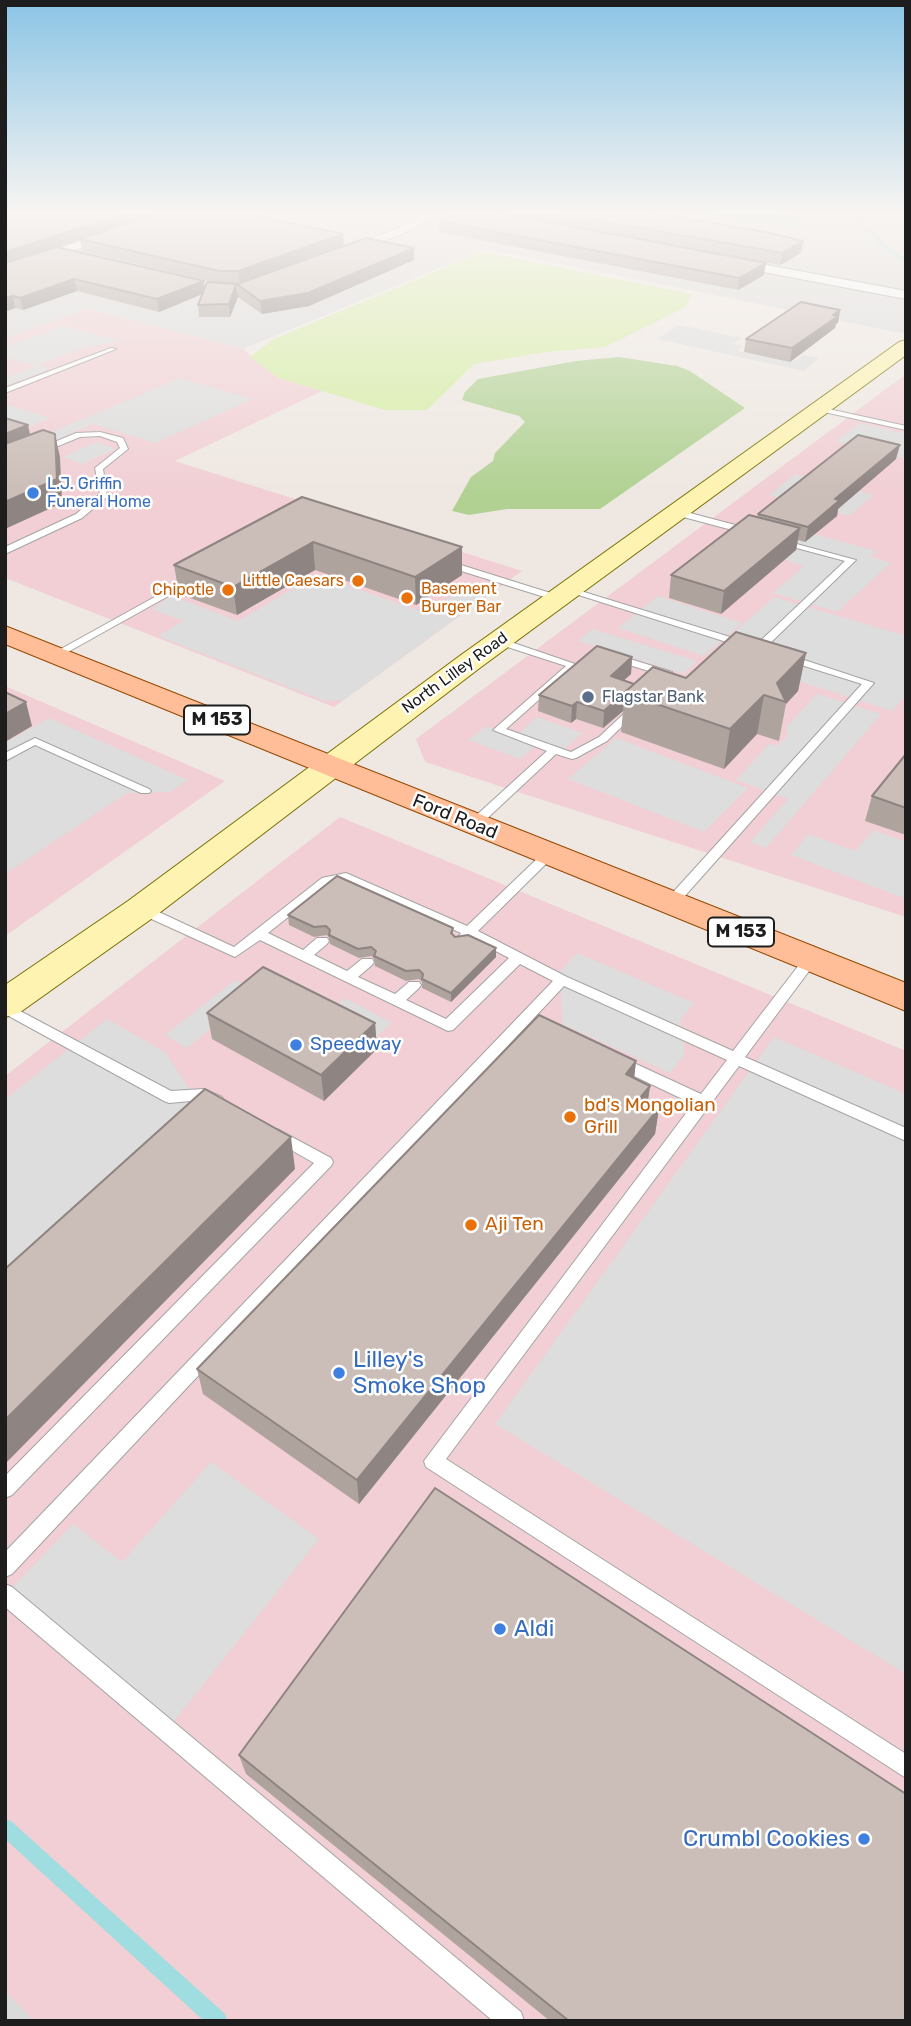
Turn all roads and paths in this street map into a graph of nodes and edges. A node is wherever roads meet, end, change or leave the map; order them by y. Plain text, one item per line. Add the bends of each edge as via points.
1 (906, 346) edge
2 (113, 349) dead end
3 (5, 391) edge
4 (818, 408) junction
5 (906, 428) edge
6 (5, 466) edge
7 (675, 512) junction
8 (758, 534) edge
9 (771, 538) edge
10 (5, 551) edge
11 (433, 559) edge
12 (200, 575) edge
13 (563, 594) junction
14 (5, 634) edge
15 (499, 641) junction
16 (758, 649) junction
17 (607, 654) edge
18 (55, 655) junction
19 (583, 658) edge
20 (573, 666) junction
21 (662, 684) edge
22 (642, 702) edge
23 (554, 750) junction
24 (5, 758) edge
25 (329, 766) junction
26 (145, 791) dead end
27 (474, 824) junction
28 (549, 854) junction
29 (671, 903) junction
30 (141, 909) junction
31 (259, 934) junction
32 (465, 937) junction
33 (322, 941) dead end
34 (304, 956) junction
35 (518, 958) junction
36 (810, 960) junction
37 (367, 962) dead end
38 (348, 978) junction
39 (562, 980) junction
40 (414, 985) dead end
41 (906, 998) edge
42 (396, 1001) junction
43 (5, 1006) edge
44 (608, 1058) edge
45 (736, 1059) junction
46 (703, 1102) junction
47 (228, 1108) edge
48 (265, 1128) edge
49 (906, 1135) edge
50 (5, 1489) edge
51 (5, 1567) edge
52 (5, 1594) edge
53 (906, 1767) edge
54 (512, 2021) edge

1 - 4 street, North Lilley Road
2 - 3 lane
4 - 5 lane
4 - 7 street, North Lilley Road
6 - 10 lane via 79,435 100,434 120,440 124,449 99,468 104,495 79,516
7 - 8 lane
7 - 13 street, North Lilley Road
9 - 16 lane via 851,560
11 - 13 lane
12 - 18 lane
13 - 15 street, North Lilley Road
13 - 16 lane
14 - 18 main road, Ford Road / M 153
15 - 20 lane
15 - 25 street, North Lilley Road
16 - 29 lane via 869,683
17 - 21 lane via 672,675
18 - 25 main road, Ford Road / M 153
19 - 20 lane
20 - 23 lane via 498,730
22 - 23 lane via 603,738 572,756
23 - 27 lane
24 - 26 lane via 35,741
25 - 27 main road, Ford Road / M 153
25 - 30 street, North Lilley Road
27 - 28 main road, Ford Road / M 153
28 - 29 main road, Ford Road / M 153
28 - 32 lane
29 - 36 main road, Ford Road / M 153
30 - 31 lane via 235,953
30 - 43 street, North Lilley Road
31 - 32 lane via 326,881 346,877 374,896
31 - 34 lane
32 - 35 lane
33 - 34 lane
34 - 38 lane
35 - 39 lane
35 - 42 lane via 448,1026
36 - 41 main road, Ford Road / M 153
36 - 45 lane
37 - 38 lane
38 - 42 lane
39 - 45 lane
39 - 51 lane via 531,1022
40 - 42 lane
43 - 47 lane via 169,1097 204,1094
44 - 46 lane
45 - 46 lane
45 - 49 lane
46 - 53 lane via 433,1461
48 - 50 lane via 326,1162
52 - 54 lane

